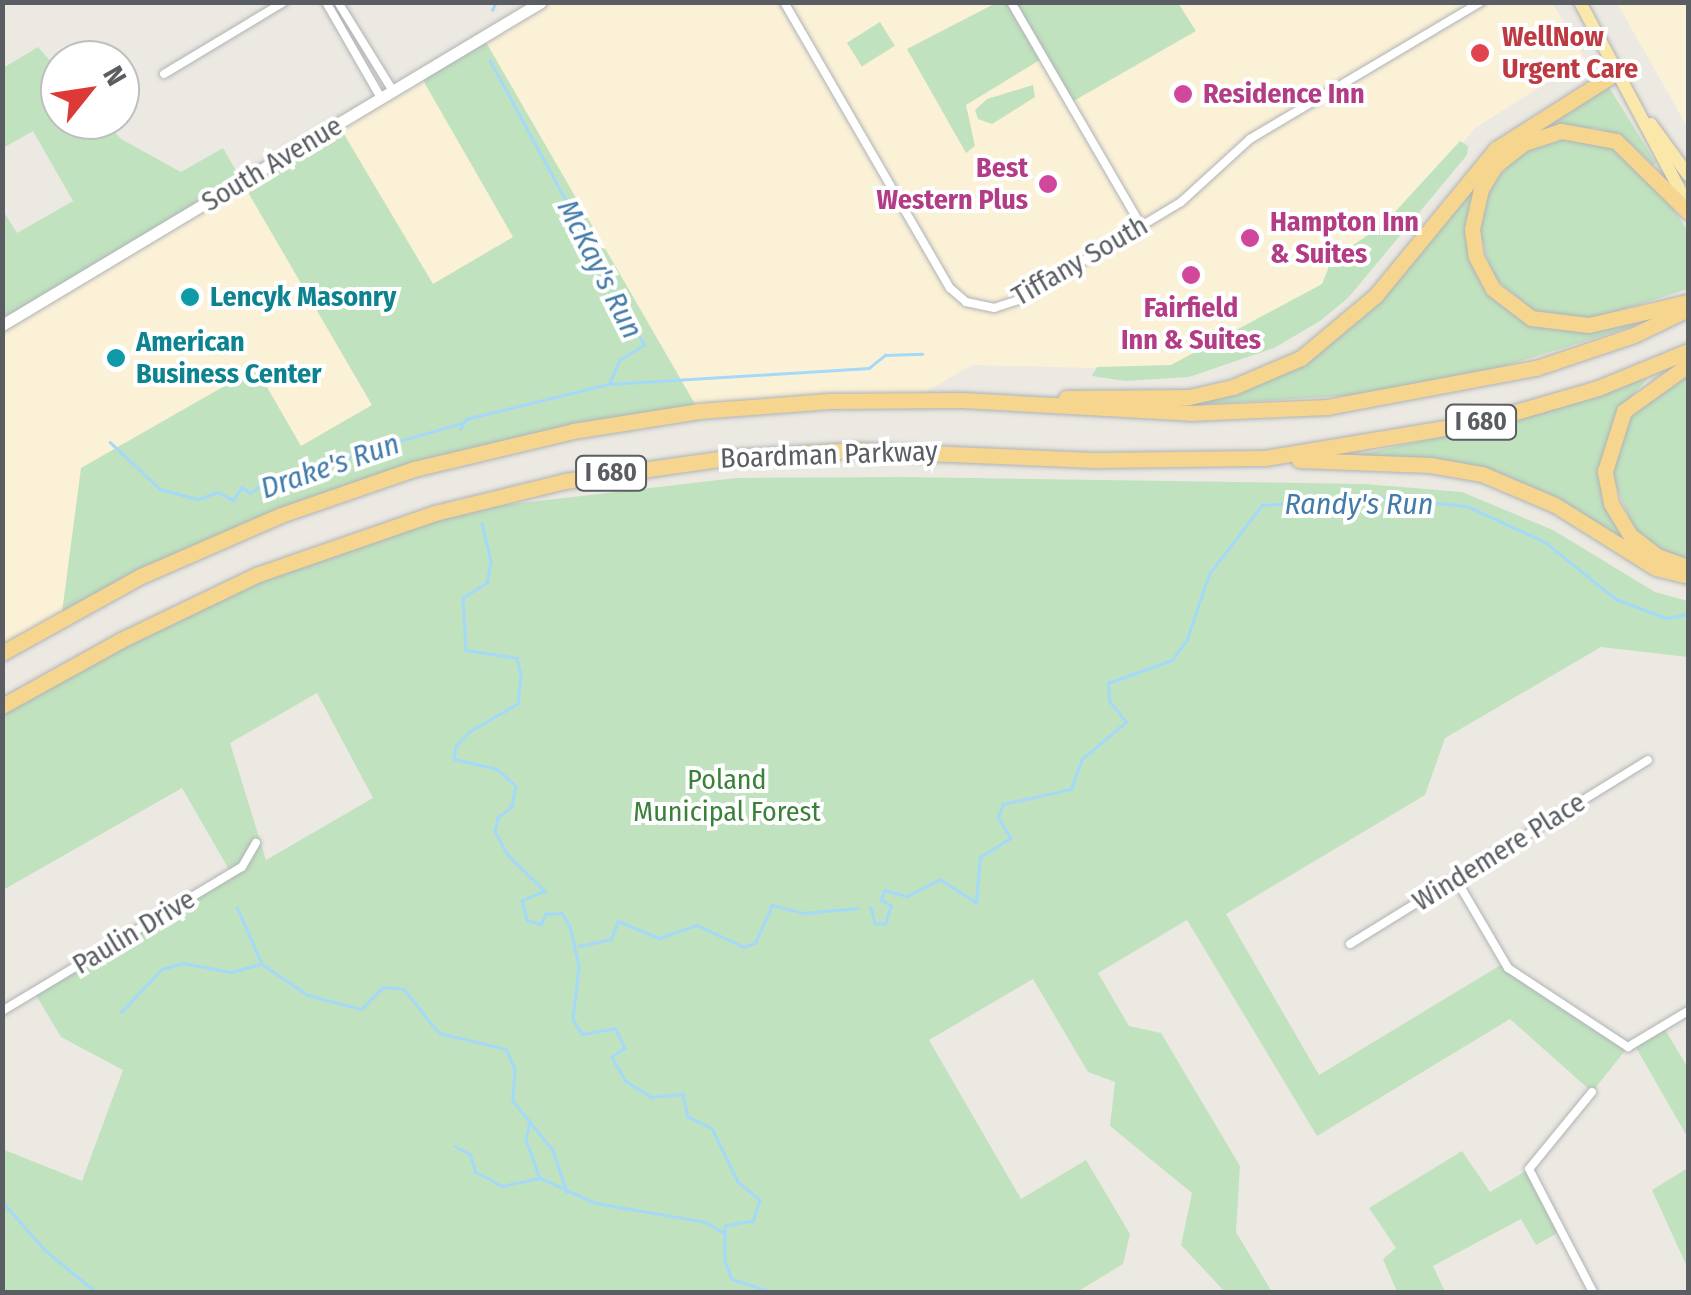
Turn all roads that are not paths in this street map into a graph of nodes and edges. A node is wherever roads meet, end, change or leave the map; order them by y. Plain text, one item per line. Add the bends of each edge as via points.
1 (284, 2) edge
2 (326, 2) edge
3 (338, 2) edge
4 (541, 2) edge
5 (784, 2) edge
6 (1011, 2) edge
7 (1481, 2) edge
8 (1580, 2) edge
9 (1620, 71) junction
10 (164, 74) dead end
11 (393, 91) junction
12 (381, 98) junction
13 (1650, 123) junction
14 (1688, 176) edge
15 (1688, 208) edge
16 (1142, 226) junction
17 (1688, 305) edge
18 (2, 325) edge
19 (1688, 351) edge
20 (1688, 366) edge
21 (962, 400) junction
22 (1265, 458) junction
23 (1688, 567) edge
24 (1688, 576) edge
25 (2, 654) edge
26 (2, 706) edge
27 (1648, 760) dead end
28 (256, 843) dead end
29 (1456, 881) junction
30 (1350, 944) dead end
31 (2, 1011) edge
32 (1688, 1011) edge
33 (1592, 1092) dead end
34 (1593, 1292) edge

1 - 10 street
2 - 12 street
3 - 11 street
4 - 11 main road, South Avenue
5 - 16 street, Tiffany South via 946,282 966,302 1006,305
6 - 16 street
7 - 16 street, Tiffany South via 1250,139 1203,187
8 - 9 main road
9 - 13 main road
9 - 21 highway via 1496,149 1352,320 1282,369 1189,396
11 - 12 main road, South Avenue
12 - 18 main road, South Avenue
13 - 14 main road via 1670,142
13 - 15 main road
15 - 17 highway via 1616,141 1561,130 1524,142 1495,166 1481,189 1472,229 1476,257 1493,289 1531,318 1589,326
17 - 21 highway, Boardman Parkway / I 680 via 1634,335 1536,368 1344,405 1191,414
19 - 22 highway, Boardman Parkway / I 680 via 1598,388 1481,422
20 - 23 highway via 1624,411 1605,471 1610,503 1630,535 1657,556
21 - 25 highway, Boardman Parkway / I 680 via 698,411 445,460 222,539
22 - 24 highway via 1430,465 1482,474 1555,505 1656,568
22 - 26 highway, Boardman Parkway / I 680 via 1180,462 839,450 670,464 566,481 435,513 256,576
27 - 29 street, Windemere Place
28 - 31 street, Paulin Drive via 242,867
29 - 30 street, Windemere Place
29 - 32 street via 1516,976 1628,1047
33 - 34 street via 1529,1169

